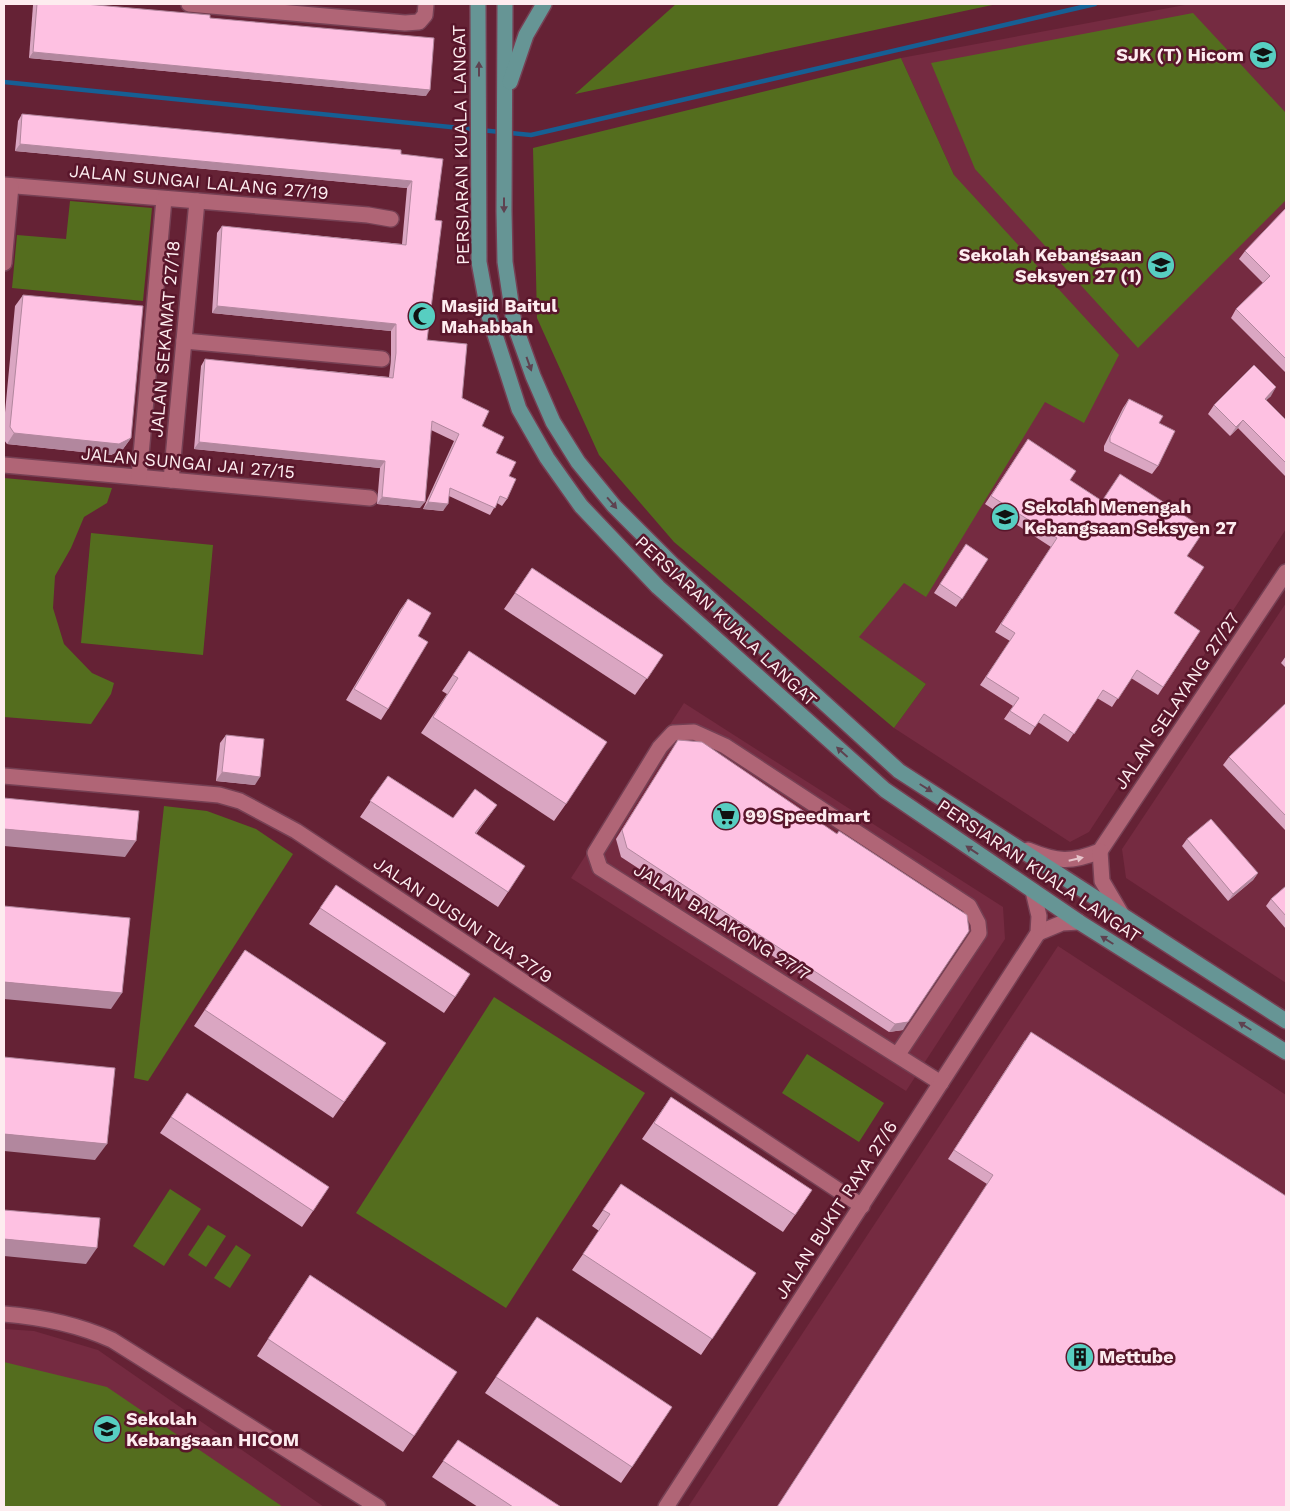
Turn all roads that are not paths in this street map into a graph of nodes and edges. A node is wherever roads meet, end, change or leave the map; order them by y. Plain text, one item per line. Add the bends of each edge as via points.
1 (189, 4) edge
2 (426, 4) edge
3 (478, 4) edge
4 (505, 4) edge
5 (544, 4) edge
6 (506, 95) junction
7 (7, 185) edge
8 (164, 198) junction
9 (197, 201) junction
10 (391, 219) dead end
11 (4, 263) edge
12 (184, 340) junction
13 (382, 359) dead end
14 (4, 465) edge
15 (139, 477) junction
16 (171, 480) junction
17 (370, 498) dead end
18 (1286, 572) edge
19 (899, 770) junction
20 (4, 776) edge
21 (885, 790) junction
22 (1018, 846) junction
23 (1100, 851) junction
24 (1033, 891) junction
25 (1122, 915) junction
26 (1079, 922) junction
27 (1038, 934) junction
28 (1286, 1022) edge
29 (1286, 1050) edge
30 (898, 1054) junction
31 (941, 1083) junction
32 (862, 1206) junction
33 (4, 1314) edge
34 (378, 1507) edge
35 (666, 1507) edge

1 - 2 street via 394,23 419,22 425,15
21 -> 3 main road, PERSIARAN KUALA LANGAT via 658,587 581,506 546,458 519,409 489,316 479,262
4 - 6 main road, PERSIARAN KUALA LANGAT
5 - 6 main road via 526,35
6 -> 19 main road, PERSIARAN KUALA LANGAT via 505,262 514,322 554,422 578,462 614,506 813,695
7 - 8 street, JALAN SUNGAI LALANG 27/19
7 - 11 street
8 - 9 street, JALAN SUNGAI LALANG 27/19
8 - 15 street
9 - 10 street, JALAN SUNGAI LALANG 27/19
9 - 12 street, JALAN SEKAMAT 27/18
12 - 13 street
12 - 16 street, JALAN SEKAMAT 27/18
14 - 15 street, JALAN SUNGAI JAI 27/15
15 - 16 street, JALAN SUNGAI JAI 27/15
16 - 17 street, JALAN SUNGAI JAI 27/15
18 - 23 street, JALAN SELAYANG 27/27
19 - 21 main road
19 -> 22 main road, PERSIARAN KUALA LANGAT
20 - 32 street, JALAN DUSUN TUA 27/9 via 219,795 240,801 296,831
24 -> 21 main road, PERSIARAN KUALA LANGAT
22 -> 23 street via 1067,861
22 - 25 main road, PERSIARAN KUALA LANGAT
23 - 25 street via 1102,882
24 - 26 main road, PERSIARAN KUALA LANGAT
24 - 27 street via 1039,916
25 - 28 main road, PERSIARAN KUALA LANGAT
26 - 27 street via 1062,923
29 -> 26 main road, PERSIARAN KUALA LANGAT
27 - 31 street, JALAN BUKIT RAYA 27/6
30 - 30 street, JALAN BALAKONG 27/7 via 600,868 595,853 660,747 673,733 694,732 718,742 969,906 978,923 979,933
30 - 31 street, JALAN BALAKONG 27/7
31 - 32 street, JALAN BUKIT RAYA 27/6
32 - 35 street, JALAN BUKIT RAYA 27/6
33 - 34 street via 55,1321 112,1340

